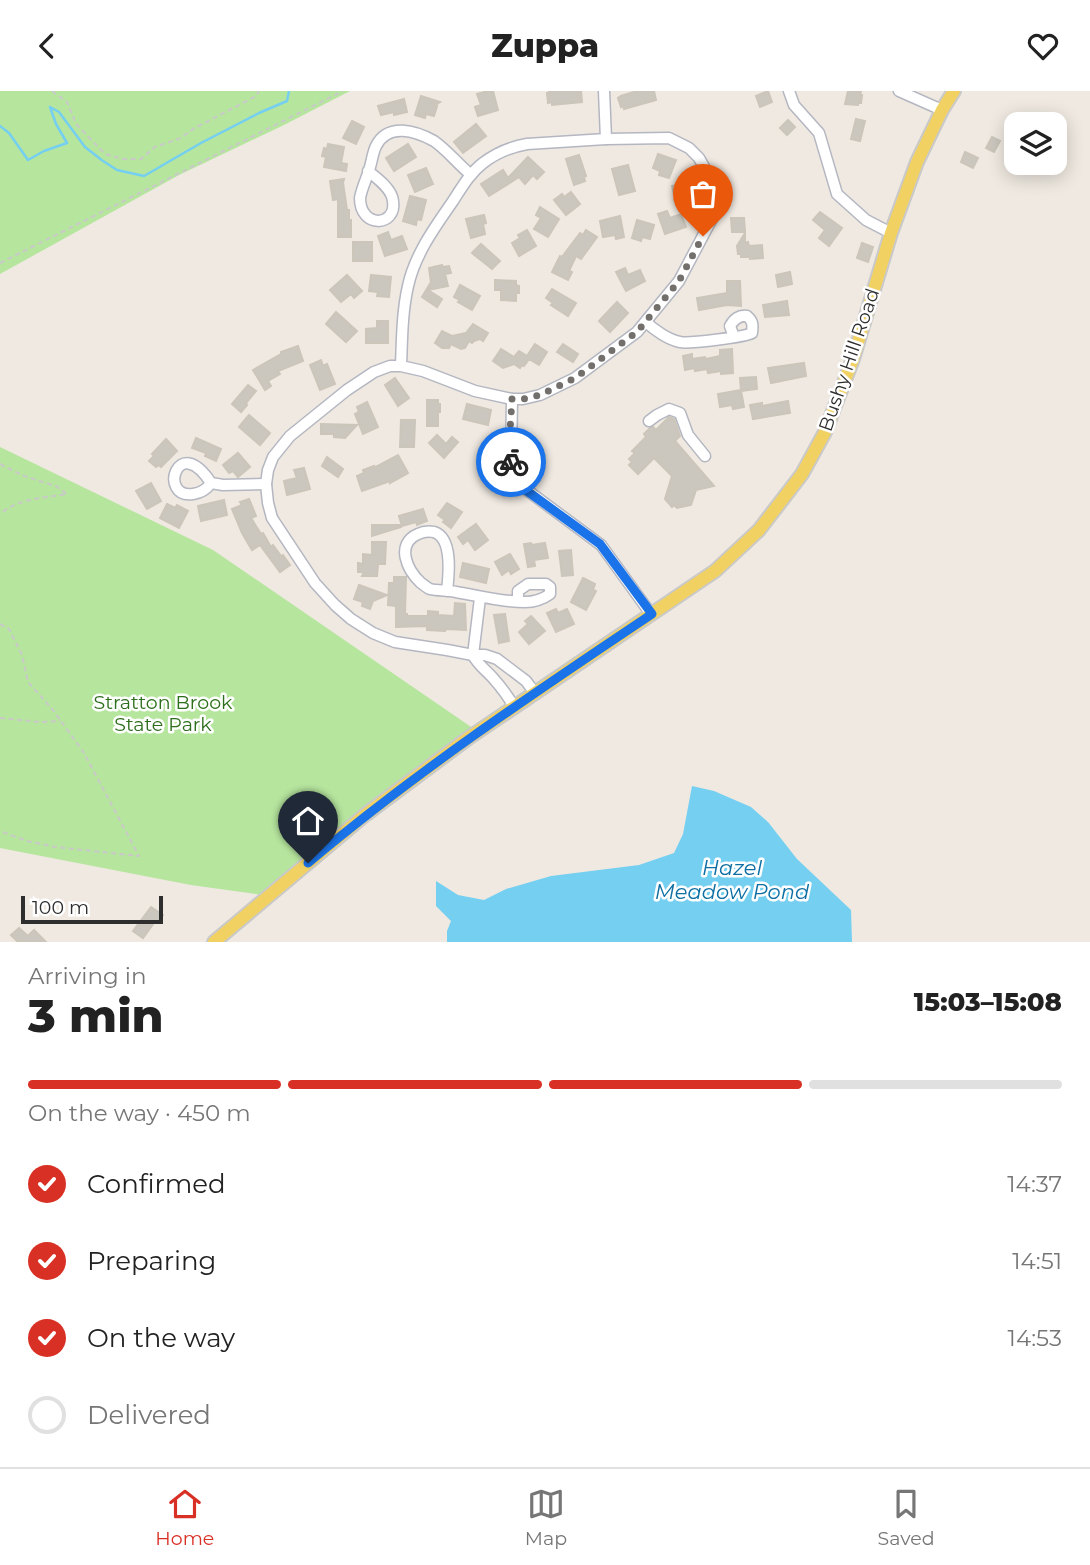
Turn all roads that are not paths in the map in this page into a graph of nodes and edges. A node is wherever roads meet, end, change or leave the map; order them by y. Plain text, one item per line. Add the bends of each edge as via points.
1 (604, 91) edge
2 (789, 91) edge
3 (899, 91) edge
4 (954, 91) edge
5 (942, 110) junction
6 (606, 139) junction
7 (368, 171) junction
8 (470, 174) junction
9 (891, 233) junction
10 (646, 322) junction
11 (734, 337) dead end
12 (401, 366) junction
13 (512, 399) junction
14 (649, 421) dead end
15 (705, 456) dead end
16 (211, 483) dead end
17 (266, 484) junction
18 (447, 590) junction
19 (480, 598) junction
20 (518, 601) dead end
21 (652, 614) junction
22 (473, 655) junction
23 (535, 693) junction
24 (514, 707) junction
25 (214, 942) edge

1 - 6 street
2 - 9 street via 819,133 837,194 866,220
3 - 5 street
4 - 5 main road, Bushy Hill Road
5 - 9 main road, Bushy Hill Road
6 - 8 street via 510,148
6 - 10 street via 669,138 689,148 709,176 715,197 715,213 679,281
7 - 7 street via 360,206 371,220 385,219 394,201
7 - 8 street via 381,139 401,130 434,142
8 - 12 street via 413,269 404,311
9 - 21 main road, Bushy Hill Road via 853,359 825,432 802,474 759,530 715,571
10 - 11 street via 680,343
10 - 13 street via 575,378 540,395
12 - 13 street
12 - 17 street via 374,372 290,436 273,457
13 - 21 street via 511,459 520,482 600,544
14 - 15 street via 669,409 680,413 688,435
16 - 17 street
17 - 22 street via 272,518 314,583 351,619 395,642
18 - 18 street via 430,589 410,569 405,551 411,538 434,532 445,541
18 - 19 street
19 - 20 street
19 - 22 street
21 - 23 main road, Bushy Hill Road
22 - 23 street via 497,659
22 - 24 street
23 - 24 main road, Bushy Hill Road
24 - 25 main road, Bushy Hill Road via 365,815

